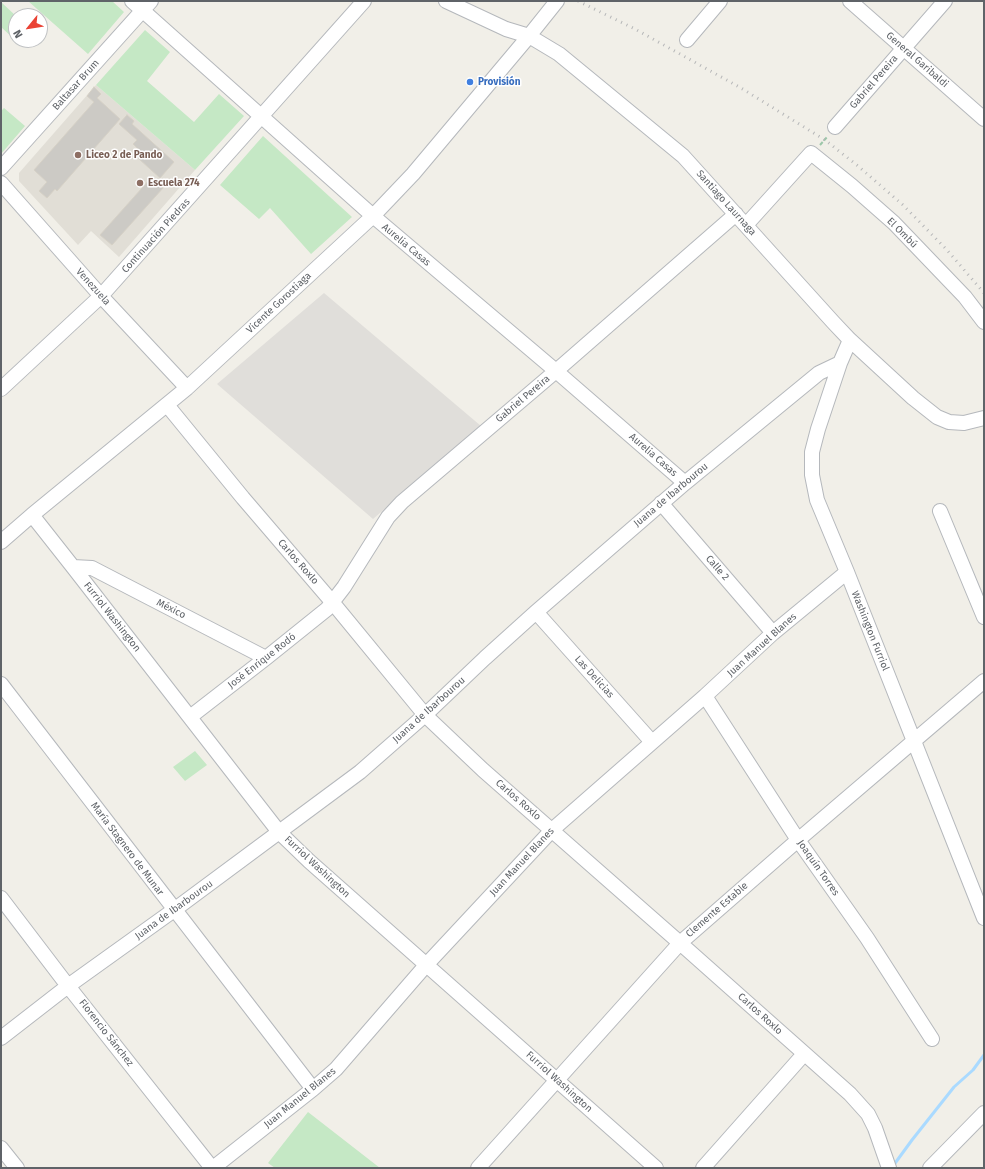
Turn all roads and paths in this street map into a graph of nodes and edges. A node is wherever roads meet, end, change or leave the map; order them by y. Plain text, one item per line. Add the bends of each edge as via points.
1 (132, 1) edge
2 (364, 1) edge
3 (446, 1) edge
4 (557, 1) edge
5 (720, 1) edge
6 (850, 1) edge
7 (945, 1) edge
8 (146, 6) edge
9 (529, 36) junction
10 (687, 40) dead end
11 (904, 48) junction
12 (261, 116) junction
13 (984, 119) edge
14 (835, 127) joint
15 (811, 153) junction
16 (1, 168) edge
17 (1, 183) edge
18 (736, 214) junction
19 (373, 216) junction
20 (746, 225) junction
21 (101, 296) junction
22 (984, 322) edge
23 (850, 340) junction
24 (840, 363) junction
25 (556, 371) junction
26 (187, 388) junction
27 (1, 389) edge
28 (168, 405) junction
29 (984, 418) edge
30 (685, 483) junction
31 (661, 503) junction
32 (940, 512) dead end
33 (32, 515) junction
34 (1, 542) edge
35 (73, 567) junction
36 (847, 572) junction
37 (333, 602) junction
38 (536, 612) junction
39 (984, 617) edge
40 (773, 633) junction
41 (266, 658) junction
42 (984, 681) edge
43 (1, 684) edge
44 (705, 696) junction
45 (425, 715) junction
46 (190, 717) junction
47 (914, 740) junction
48 (652, 742) junction
49 (552, 830) junction
50 (280, 832) junction
51 (798, 840) junction
52 (1, 898) edge
53 (174, 910) junction
54 (984, 918) edge
55 (680, 943) junction
56 (427, 964) junction
57 (68, 986) junction
58 (1, 1038) edge
59 (932, 1039) dead end
60 (804, 1054) junction
61 (556, 1080) junction
62 (313, 1089) junction
63 (984, 1113) edge
64 (1, 1148) edge
65 (17, 1168) edge
66 (212, 1168) edge
67 (478, 1168) edge
68 (656, 1168) edge
69 (703, 1168) edge
70 (889, 1168) edge
71 (930, 1168) edge

1 - 8 street, Aurelia Casas
2 - 12 street, Continuación Piedras
3 - 9 street, Santiago Laurnaga via 506,29
4 - 9 street, Vicente Gorostiaga
5 - 10 street
6 - 11 street, General Garibaldi
7 - 11 street, Gabriel Pereira
8 - 12 street, Aurelia Casas
8 - 16 street, Baltasar Brum
9 - 18 street, Santiago Laurnaga via 559,54 683,156
9 - 19 street, Vicente Gorostiaga
11 - 13 street, General Garibaldi
11 - 14 street, Gabriel Pereira
12 - 19 street, Aurelia Casas
12 - 21 street, Continuación Piedras
14 - 15 path
15 - 20 street
15 - 22 street, El Ombú via 894,223 965,297
17 - 21 street, Venezuela
18 - 20 street, Santiago Laurnaga
18 - 25 street, Gabriel Pereira
19 - 25 street, Aurelia Casas
19 - 26 street, Vicente Gorostiaga
20 - 23 street, Santiago Laurnaga
21 - 26 street, Venezuela
21 - 27 street, Continuación Piedras
23 - 24 street, Washington Furriol
23 - 29 street, Santiago Laurnaga via 937,417 949,422 964,423
24 - 30 street, Juana de Ibarbourou via 819,373
24 - 36 street, Washington Furriol via 812,452 812,475 817,500
25 - 30 street, Aurelia Casas
25 - 37 street, Gabriel Pereira via 402,502 388,517
26 - 28 street, Vicente Gorostiaga
28 - 33 street, Vicente Gorostiaga
28 - 37 street, Carlos Roxlo via 243,498
30 - 31 street, Juana de Ibarbourou
31 - 38 street, Juana de Ibarbourou
31 - 40 street, Calle 2
32 - 39 street
33 - 34 street, Vicente Gorostiaga
33 - 35 street, Furriol Washington
35 - 41 street, México via 92,568
35 - 46 street, Furriol Washington
36 - 40 street, Juan Manuel Blanes
36 - 47 street, Washington Furriol
37 - 41 street, José Enrique Rodó
37 - 45 street, Carlos Roxlo
38 - 45 street, Juana de Ibarbourou
38 - 48 street, Las Delicias
40 - 44 street, Juan Manuel Blanes
41 - 46 street, José Enrique Rodó
42 - 47 street, Clemente Estable
43 - 53 street, María Stagnero de Munar
44 - 48 street, Juan Manuel Blanes
44 - 51 street, Joaquín Torres
45 - 49 street, Carlos Roxlo
45 - 50 street, Juana de Ibarbourou via 360,772
46 - 50 street, Furriol Washington
47 - 51 street, Clemente Estable
47 - 54 street, Washington Furriol
48 - 49 street, Juan Manuel Blanes
49 - 55 street, Carlos Roxlo
49 - 56 street, Juan Manuel Blanes
50 - 53 street, Juana de Ibarbourou
50 - 56 street, Furriol Washington via 309,861
51 - 55 street, Clemente Estable
51 - 59 street, Joaquín Torres via 867,938
52 - 57 street, Florencio Sánchez
53 - 57 street, Juana de Ibarbourou
53 - 62 street, María Stagnero de Munar
55 - 60 street, Carlos Roxlo
55 - 61 street, Clemente Estable
56 - 61 street, Furriol Washington
56 - 62 street, Juan Manuel Blanes via 336,1069
57 - 58 street, Juana de Ibarbourou
57 - 66 street, Florencio Sánchez
60 - 69 street
60 - 70 street, Carlos Roxlo via 850,1094 868,1114
61 - 67 street, Clemente Estable
61 - 68 street, Furriol Washington
62 - 66 street, Juan Manuel Blanes
63 - 71 street
64 - 65 street

